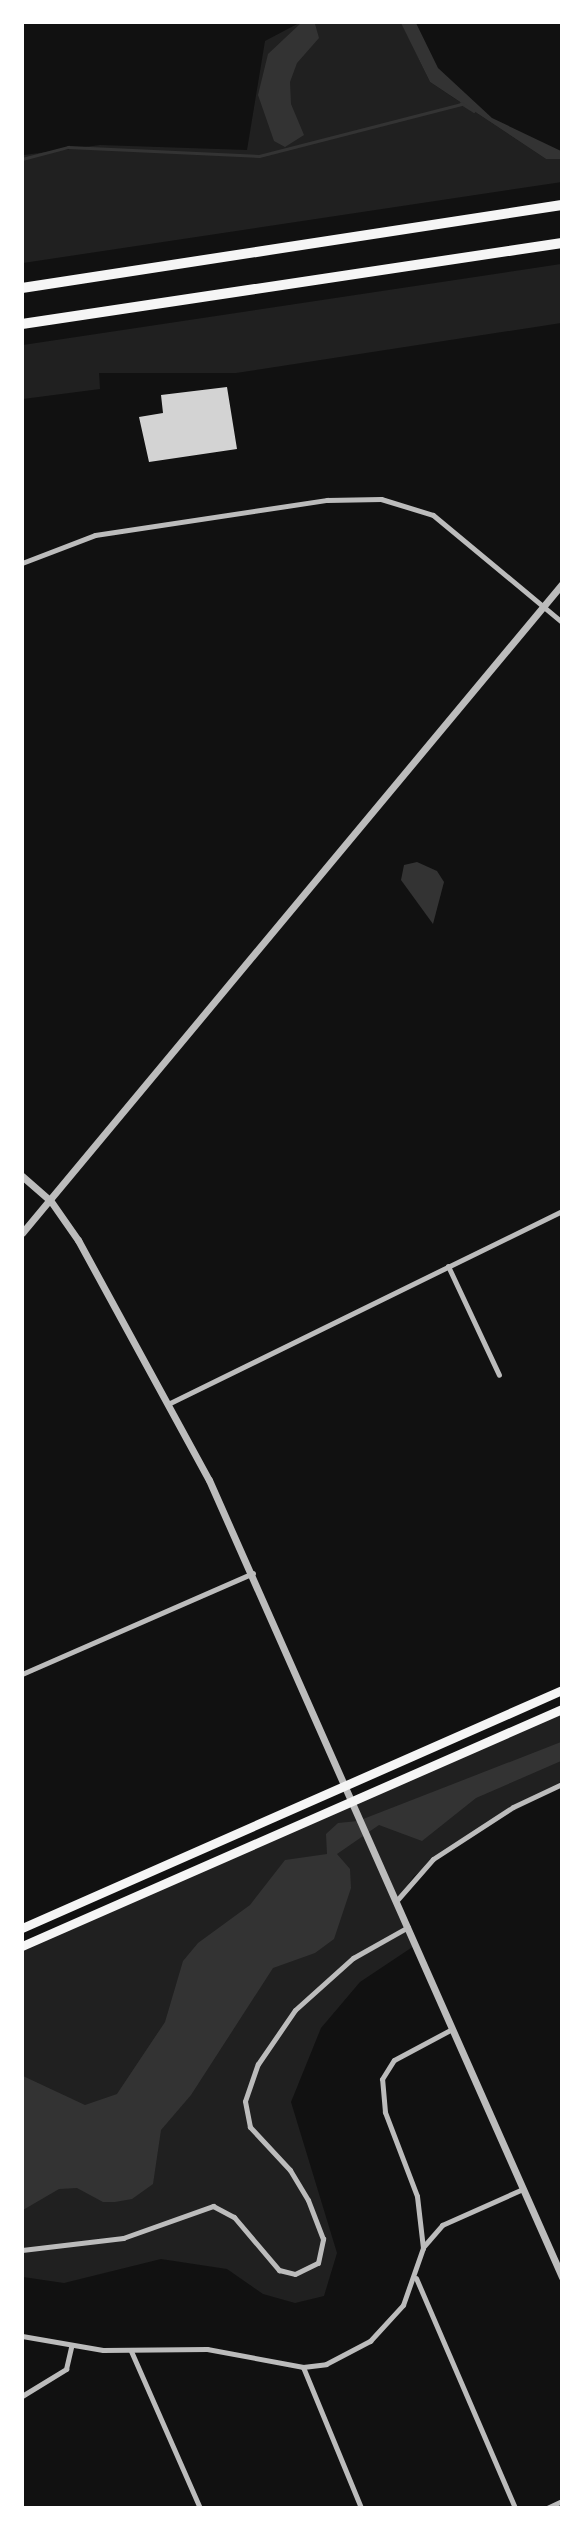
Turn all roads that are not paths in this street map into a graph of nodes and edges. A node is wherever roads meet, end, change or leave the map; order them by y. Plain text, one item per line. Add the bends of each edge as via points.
1 (561, 205) edge
2 (561, 243) edge
3 (22, 288) edge
4 (22, 324) edge
5 (22, 563) edge
6 (561, 584) edge
7 (542, 607) junction
8 (561, 622) edge
9 (22, 1176) edge
10 (50, 1200) junction
11 (561, 1210) edge
12 (22, 1233) edge
13 (448, 1266) junction
14 (499, 1375) dead end
15 (170, 1403) junction
16 (253, 1573) junction
17 (22, 1674) edge
18 (561, 1690) edge
19 (561, 1709) edge
20 (347, 1784) junction
21 (561, 1784) edge
22 (354, 1800) junction
23 (398, 1899) junction
24 (408, 1927) junction
25 (22, 1928) edge
26 (22, 1946) edge
27 (452, 2029) junction
28 (523, 2189) junction
29 (423, 2248) junction
30 (22, 2250) edge
31 (561, 2277) edge
32 (416, 2278) junction
33 (22, 2336) edge
34 (71, 2346) junction
35 (131, 2351) junction
36 (303, 2367) junction
37 (22, 2396) edge
38 (561, 2501) edge
39 (200, 2508) edge
40 (361, 2508) edge
41 (515, 2508) edge
42 (547, 2508) edge

1 - 3 highway
2 - 4 highway
5 - 7 street via 95,535 327,500 381,499 433,515
6 - 7 street
7 - 8 street
7 - 10 street
9 - 10 street
10 - 12 street
10 - 15 street via 102,1279
11 - 13 street
13 - 14 street
13 - 15 street
15 - 16 street
16 - 17 street
16 - 20 street
18 - 20 highway
19 - 22 highway
20 - 22 street
20 - 25 highway
21 - 23 street via 513,1807 433,1859
22 - 23 street
22 - 26 highway
23 - 24 street
24 - 27 street
24 - 30 street via 369,1947 308,1996 264,2054 247,2092 250,2127 297,2179 318,2222 323,2248 318,2263 295,2274 279,2270 234,2217 213,2206 123,2238
27 - 28 street
27 - 29 street via 394,2060 382,2079 385,2112 417,2196
28 - 29 street via 441,2225
28 - 31 street
29 - 32 street
32 - 36 street via 396,2315 370,2341 326,2364
32 - 41 street
33 - 34 street
34 - 35 street
34 - 37 street via 66,2369
35 - 36 street via 207,2349
35 - 39 street
36 - 40 street
38 - 42 street

